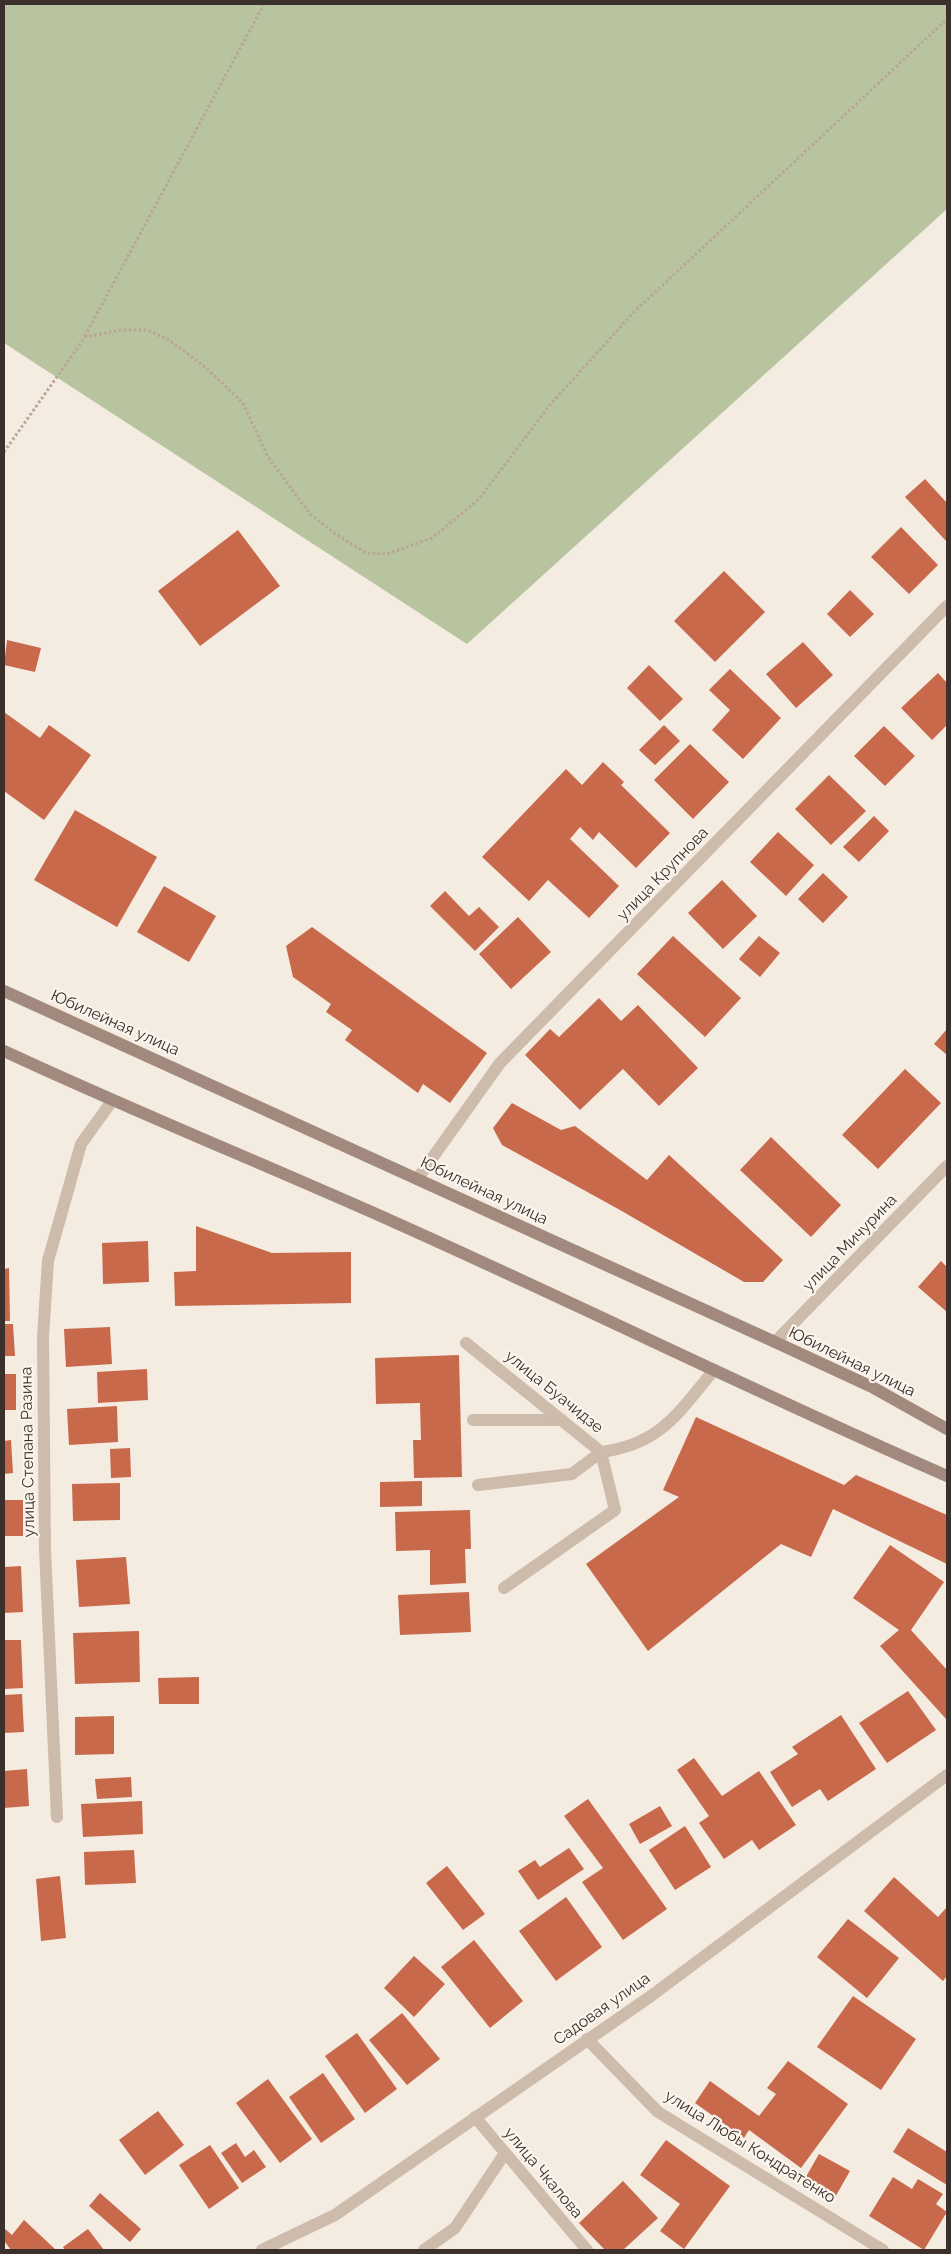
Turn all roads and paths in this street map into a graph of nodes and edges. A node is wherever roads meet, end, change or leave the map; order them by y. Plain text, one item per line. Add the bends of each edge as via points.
1 (264, 4) edge
2 (947, 19) edge
3 (85, 337) junction
4 (4, 452) edge
5 (947, 606) edge
6 (4, 991) edge
7 (4, 1051) edge
8 (112, 1101) junction
9 (947, 1166) edge
10 (418, 1178) junction
11 (775, 1342) junction
12 (466, 1343) dead end
13 (714, 1370) junction
14 (473, 1420) dead end
15 (562, 1420) junction
16 (947, 1429) edge
17 (601, 1452) junction
18 (947, 1476) edge
19 (478, 1485) dead end
20 (504, 1588) dead end
21 (947, 1775) edge
22 (57, 1817) dead end
23 (587, 2040) junction
24 (475, 2116) junction
25 (505, 2153) junction
26 (262, 2250) edge
27 (424, 2250) edge
28 (587, 2250) edge
29 (884, 2250) edge

1 - 3 path
2 - 3 path via 635,312 550,406 479,499 432,538 387,554 366,553 310,514 268,457 243,403 205,367 169,340 147,330 121,330
3 - 4 path
5 - 10 street, улица Крупнова via 500,1063
6 - 10 main road, Юбилейная улица
7 - 8 main road
8 - 13 main road via 395,1222
8 - 22 street, улица Степана Разина via 80,1144 48,1261 43,1336 45,1549
9 - 11 street, улица Мичурина
10 - 11 main road, Юбилейная улица
11 - 16 main road, Юбилейная улица via 872,1387
12 - 15 street, улица Буачидзе
13 - 17 street, улица Буачидзе via 664,1428 626,1449
13 - 18 main road
14 - 15 street
15 - 17 street, улица Буачидзе
17 - 19 street via 572,1474
17 - 20 street via 615,1510
21 - 23 street, Садовая улица via 651,1996
23 - 24 street, Садовая улица
23 - 29 street, улица Любы Кондратенко via 658,2112
24 - 25 street, улица Чкалова
24 - 26 street, Садовая улица via 335,2215
25 - 27 street via 455,2228
25 - 28 street, улица Чкалова

